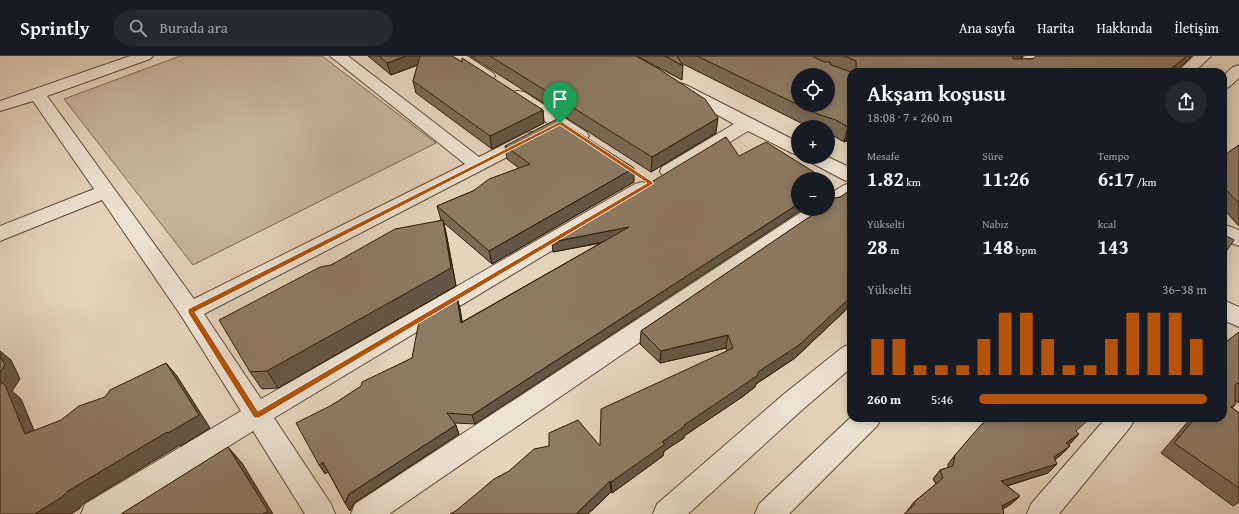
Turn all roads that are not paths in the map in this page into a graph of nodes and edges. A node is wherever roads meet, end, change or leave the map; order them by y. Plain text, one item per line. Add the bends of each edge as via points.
1 (145, 56) edge
2 (338, 56) edge
3 (456, 56) edge
4 (1035, 56) edge
5 (1203, 56) edge
6 (1020, 68) edge
7 (1190, 68) edge
8 (1239, 70) edge
9 (664, 79) edge
10 (1227, 80) edge
11 (37, 94) junction
12 (0, 106) edge
13 (560, 123) junction
14 (747, 124) junction
15 (593, 144) edge
16 (791, 146) edge
17 (477, 164) junction
18 (828, 164) edge
19 (847, 174) edge
20 (106, 191) junction
21 (847, 191) edge
22 (835, 199) edge
23 (810, 216) edge
24 (1227, 233) edge
25 (0, 234) edge
26 (1239, 240) edge
27 (190, 311) junction
28 (1227, 311) edge
29 (1239, 318) edge
30 (847, 357) edge
31 (257, 415) junction
32 (864, 422) edge
33 (1119, 422) edge
34 (95, 514) edge
35 (321, 514) edge
36 (365, 514) edge
37 (667, 514) edge
38 (769, 514) edge
39 (1041, 514) edge

1 - 11 street
2 - 17 street
3 - 13 street
4 - 6 street
5 - 7 street
8 - 10 street
9 - 14 street
11 - 12 street
11 - 20 street
13 - 15 street
13 - 17 street
14 - 16 street
14 - 31 street via 644,179
17 - 27 street
18 - 19 street
20 - 25 street
20 - 27 street
21 - 22 street
23 - 36 street
24 - 26 street
27 - 31 street
28 - 29 street
30 - 37 street
31 - 34 street
31 - 35 street
32 - 38 street
33 - 39 street

